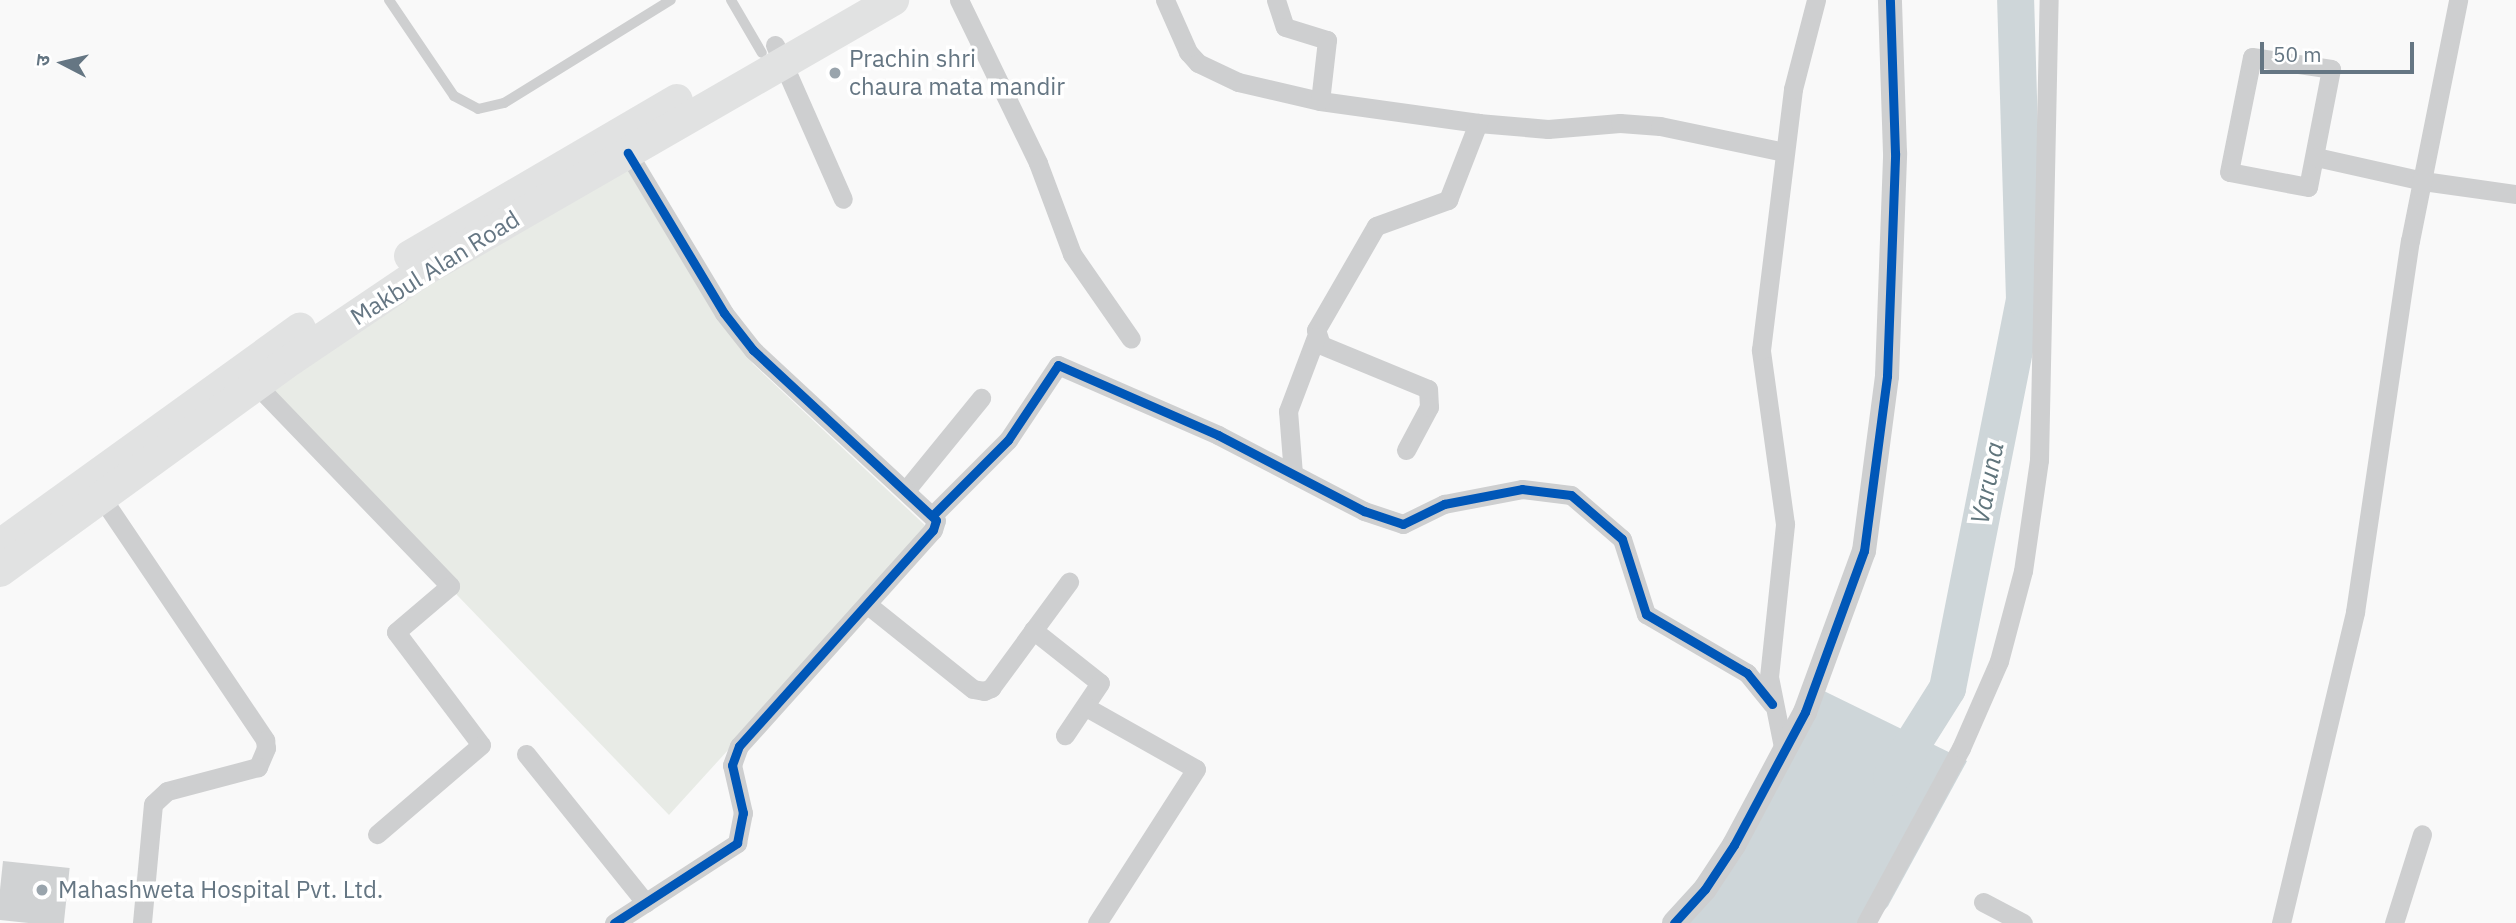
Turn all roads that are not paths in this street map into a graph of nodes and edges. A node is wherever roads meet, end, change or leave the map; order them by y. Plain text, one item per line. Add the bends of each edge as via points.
1 (389, 0) edge
2 (671, 0) edge
3 (731, 0) edge
4 (850, 0) edge
5 (893, 0) edge
6 (959, 0) edge
7 (1166, 0) edge
8 (1276, 0) edge
9 (1816, 0) edge
10 (1890, 0) edge
11 (2049, 0) edge
12 (2458, 0) edge
13 (773, 53) junction
14 (1320, 101) junction
15 (1478, 123) junction
16 (1784, 152) junction
17 (628, 153) junction
18 (2316, 156) junction
19 (2423, 181) junction
20 (546, 187) junction
21 (2516, 194) edge
22 (843, 199) dead end
23 (1316, 337) junction
24 (1131, 339) dead end
25 (249, 377) junction
26 (981, 398) dead end
27 (1406, 450) dead end
28 (1293, 474) junction
29 (906, 490) junction
30 (102, 498) junction
31 (933, 516) junction
32 (0, 545) edge
33 (0, 571) edge
34 (1069, 582) dead end
35 (868, 605) junction
36 (1033, 630) junction
37 (1772, 704) junction
38 (1086, 708) junction
39 (1065, 735) dead end
40 (1784, 752) junction
41 (526, 754) dead end
42 (377, 834) dead end
43 (2422, 834) dead end
44 (1983, 902) dead end
45 (646, 903) junction
46 (142, 923) edge
47 (614, 923) edge
48 (1097, 923) edge
49 (1674, 923) edge
50 (1866, 923) edge
51 (2023, 923) edge
52 (2281, 923) edge
53 (2394, 923) edge

1 - 2 lane via 454,96 478,109 504,103
3 - 13 lane
4 - 13 highway, Makbul Alan Road
5 - 13 highway, Makbul Alan Road
6 - 24 street via 1038,163 1072,254
7 - 14 street via 1177,31 1198,63 1238,82
8 - 14 street via 1284,27 1327,40
9 - 16 street via 1793,89
10 - 40 street via 1894,167 1887,376 1875,492 1851,598
11 - 50 street via 2039,460 2023,571 1998,661 1961,748
12 - 19 street
13 - 17 highway, Makbul Alan Road
13 - 20 highway, Makbul Alan Road
13 - 22 street
14 - 15 street
15 - 16 street via 1548,129 1639,123
15 - 23 street via 1448,200 1376,226 1319,323
16 - 37 street via 1761,350 1785,524 1770,647
17 - 20 highway, Makbul Alan Road
17 - 29 street via 724,313 753,350
18 - 18 street via 2308,187 2229,172 2252,57 2331,69
18 - 19 street
19 - 21 street
19 - 52 street via 2355,612
20 - 25 highway, Makbul Alan Road via 461,222
23 - 27 street via 1328,349 1428,389 1429,407
23 - 28 street via 1288,411
25 - 30 highway, Makbul Alan Road
25 - 32 highway, Makbul Alan Road
25 - 42 street via 450,586 396,632 481,745
26 - 29 street
28 - 31 street via 1218,435 1058,365 1008,440
28 - 37 street via 1364,511 1403,524 1444,504 1522,489 1571,495 1622,539 1646,614 1747,673
29 - 31 street
30 - 33 highway, Makbul Alan Road
30 - 46 street via 265,740 266,748 258,767 167,791 153,804
31 - 35 street via 933,530
34 - 36 street
35 - 36 street via 979,691 991,688
35 - 45 street via 739,746 732,765 743,813 737,842
36 - 38 street via 1098,679 1100,687
37 - 40 street
38 - 39 street
38 - 48 street via 1196,769
40 - 49 street via 1734,845 1705,889
41 - 45 street
43 - 53 street
44 - 51 street
45 - 47 street

